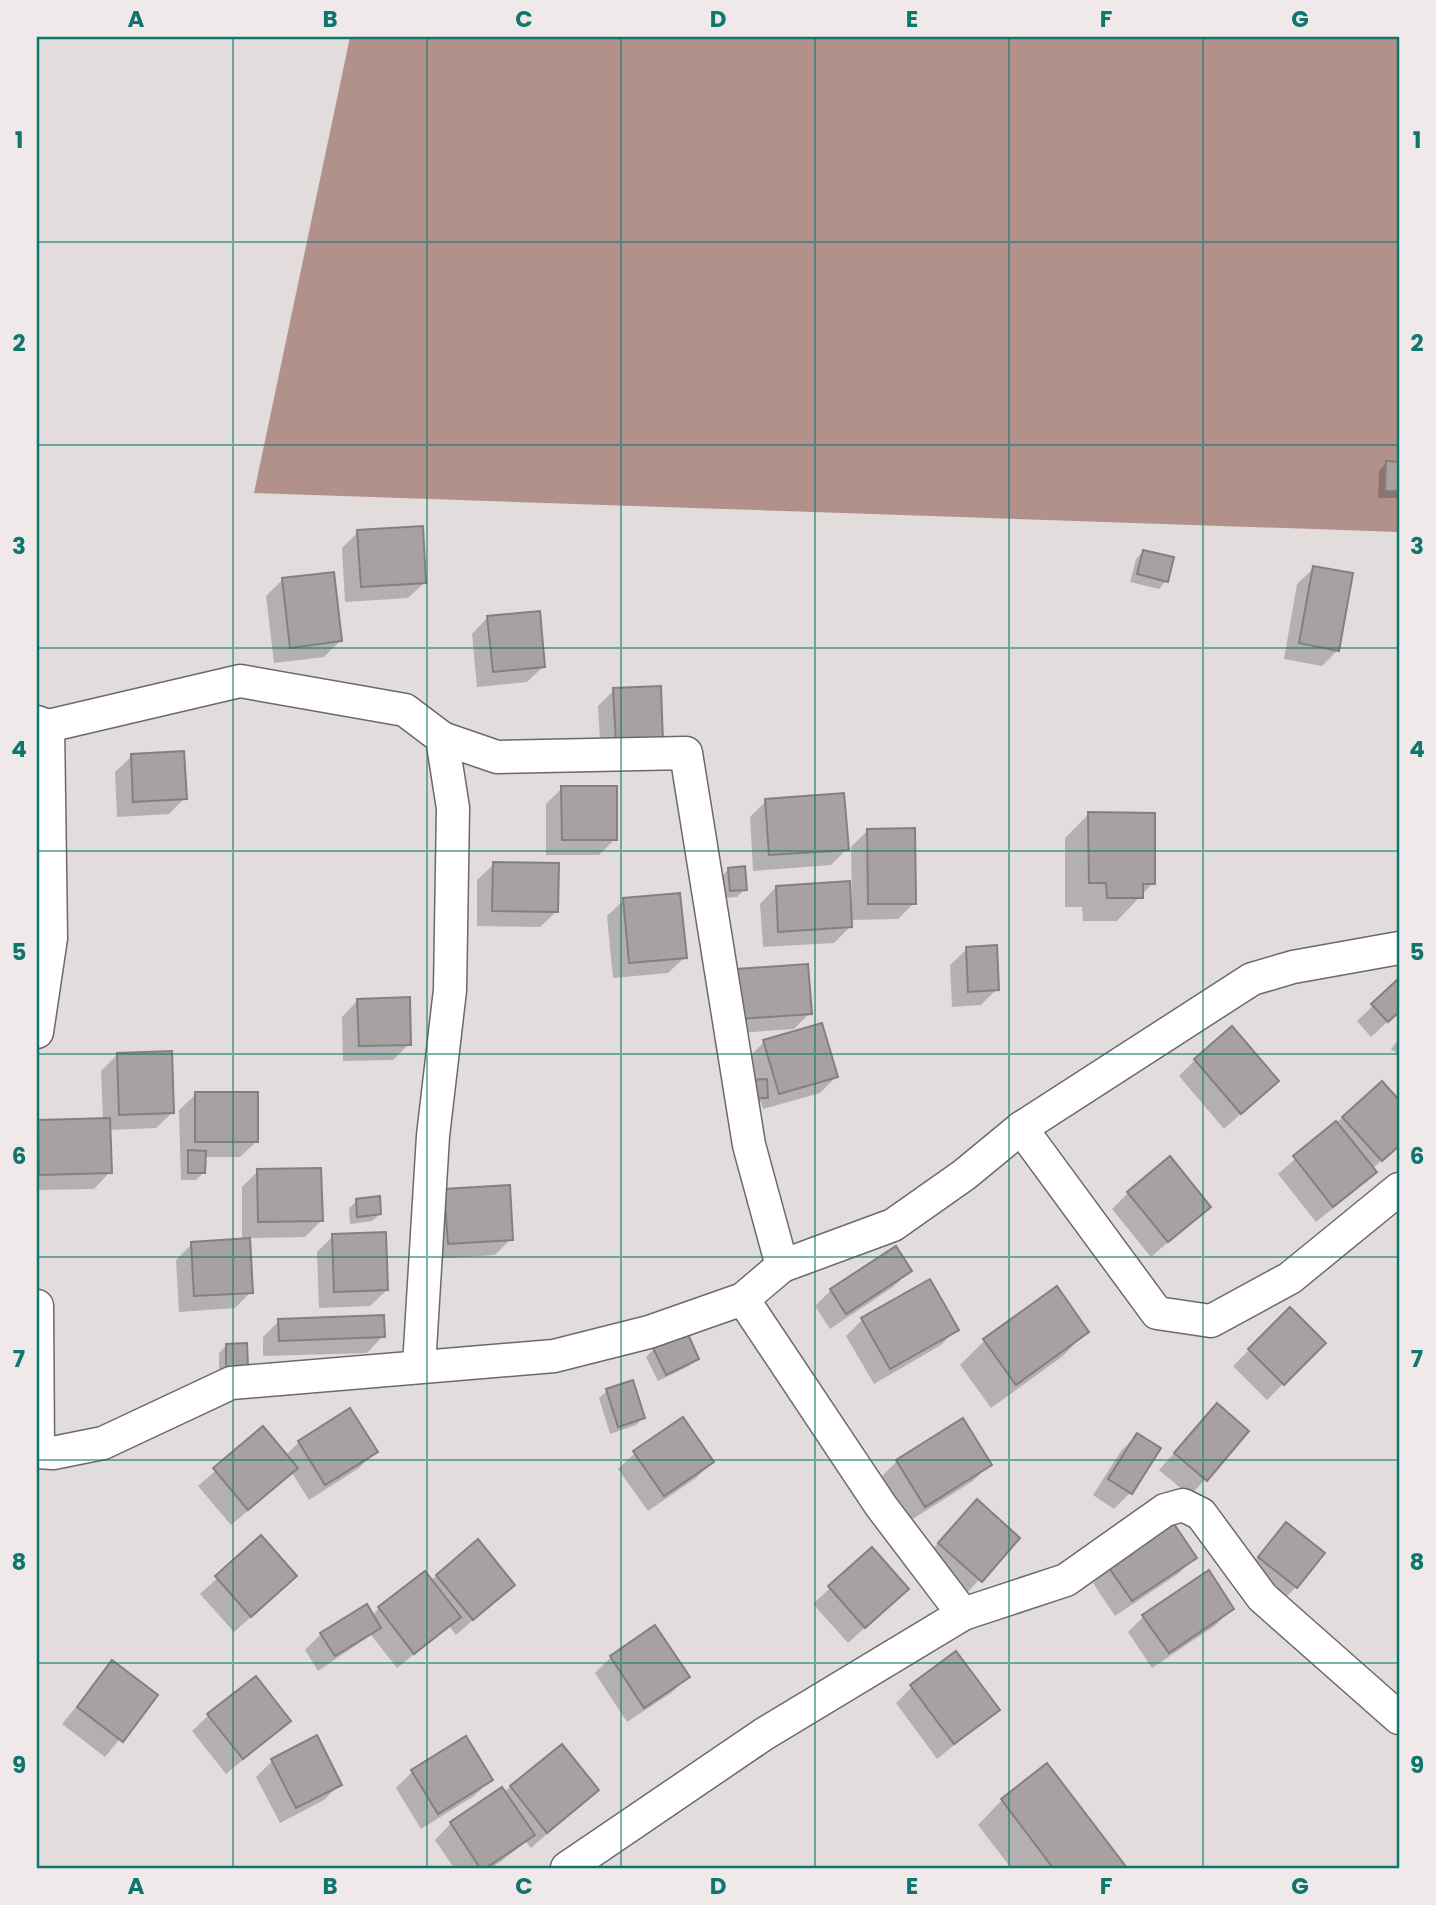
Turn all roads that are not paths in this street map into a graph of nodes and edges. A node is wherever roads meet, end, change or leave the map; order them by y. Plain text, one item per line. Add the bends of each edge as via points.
1 (42, 724) edge
2 (442, 738) junction
3 (1399, 948) edge
4 (37, 1032) edge
5 (1021, 1128) junction
6 (1399, 1189) edge
7 (782, 1266) junction
8 (743, 1298) junction
9 (37, 1306) edge
10 (419, 1366) junction
11 (38, 1452) edge
12 (963, 1614) junction
13 (1399, 1718) edge
14 (567, 1868) edge

1 - 2 street via 240,681 405,710
1 - 4 street via 51,938
2 - 7 street via 497,757 686,753 749,1145
2 - 10 street via 453,808 450,990 433,1136
3 - 5 street via 1252,979
5 - 6 street via 1157,1313 1211,1321 1290,1278
5 - 7 street via 893,1225
7 - 8 street
8 - 10 street via 649,1332 554,1356
8 - 12 street via 881,1506
9 - 11 street
10 - 11 street via 231,1383 103,1443
12 - 13 street via 1066,1580 1165,1510 1183,1505 1200,1514 1262,1597
12 - 14 street via 764,1734

